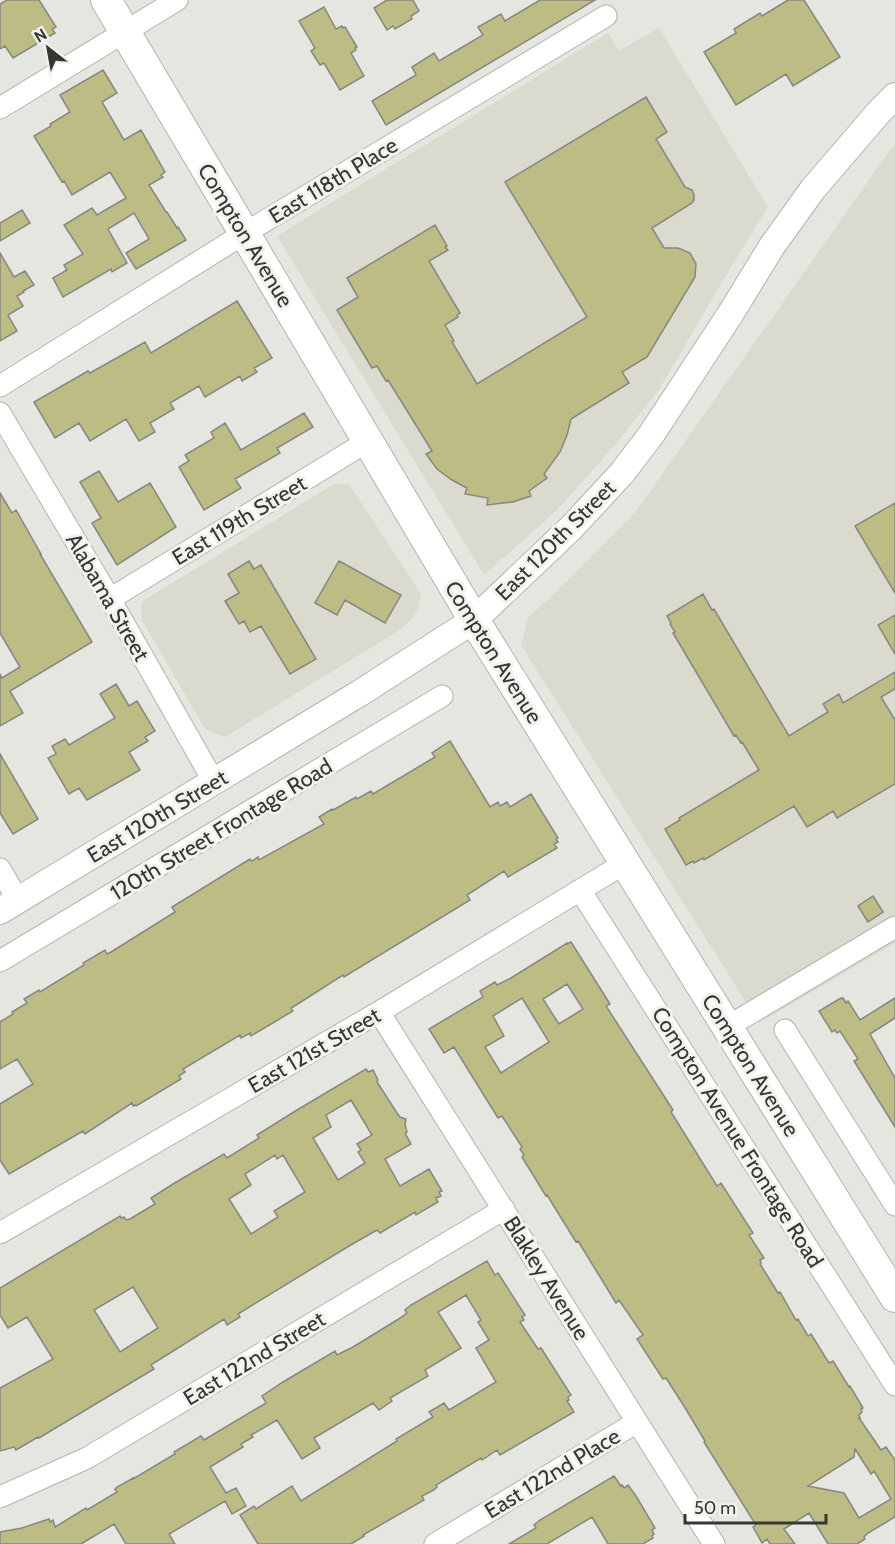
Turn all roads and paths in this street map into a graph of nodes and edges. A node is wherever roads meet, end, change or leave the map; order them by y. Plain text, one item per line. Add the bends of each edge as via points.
1 (106, 0) edge
2 (177, 0) edge
3 (606, 16) dead end
4 (125, 32) junction
5 (895, 96) edge
6 (0, 108) edge
7 (245, 233) junction
8 (0, 386) edge
9 (0, 413) edge
10 (368, 441) junction
11 (110, 599) junction
12 (474, 620) junction
13 (442, 696) dead end
14 (214, 782) junction
15 (625, 863) junction
16 (0, 869) edge
17 (580, 890) junction
18 (9, 905) edge
19 (895, 927) edge
20 (0, 961) edge
21 (380, 1012) junction
22 (727, 1027) junction
23 (785, 1030) dead end
24 (895, 1205) edge
25 (504, 1209) junction
26 (0, 1233) edge
27 (895, 1297) edge
28 (895, 1384) edge
29 (637, 1422) junction
30 (0, 1497) edge
31 (435, 1544) edge
32 (714, 1544) edge

1 - 4 main road, Compton Avenue
2 - 4 street
3 - 7 street, East 118th Place
4 - 6 street
4 - 7 main road, Compton Avenue
5 - 12 street, East 120th Street via 813,189 622,473 572,527
7 - 8 street, East 118th Place
7 - 10 main road, Compton Avenue
9 - 11 street, Alabama Street
10 - 11 street, East 119th Street
10 - 12 main road, Compton Avenue
11 - 14 street, Alabama Street
12 - 14 street, East 120th Street
12 - 15 main road, Compton Avenue
13 - 20 street, 120th Street Frontage Road
14 - 18 street, East 120th Street
15 - 17 street, East 121st Street
15 - 22 main road, Compton Avenue
16 - 18 street
17 - 21 street, East 121st Street
17 - 28 street, Compton Avenue Frontage Road
19 - 22 street
21 - 25 street, Blakley Avenue
21 - 26 street, East 121st Street
22 - 27 main road, Compton Avenue
23 - 24 street
25 - 29 street, Blakley Avenue
25 - 30 street, East 122nd Street via 87,1458
29 - 31 street, East 122nd Place
29 - 32 street, Blakley Avenue

